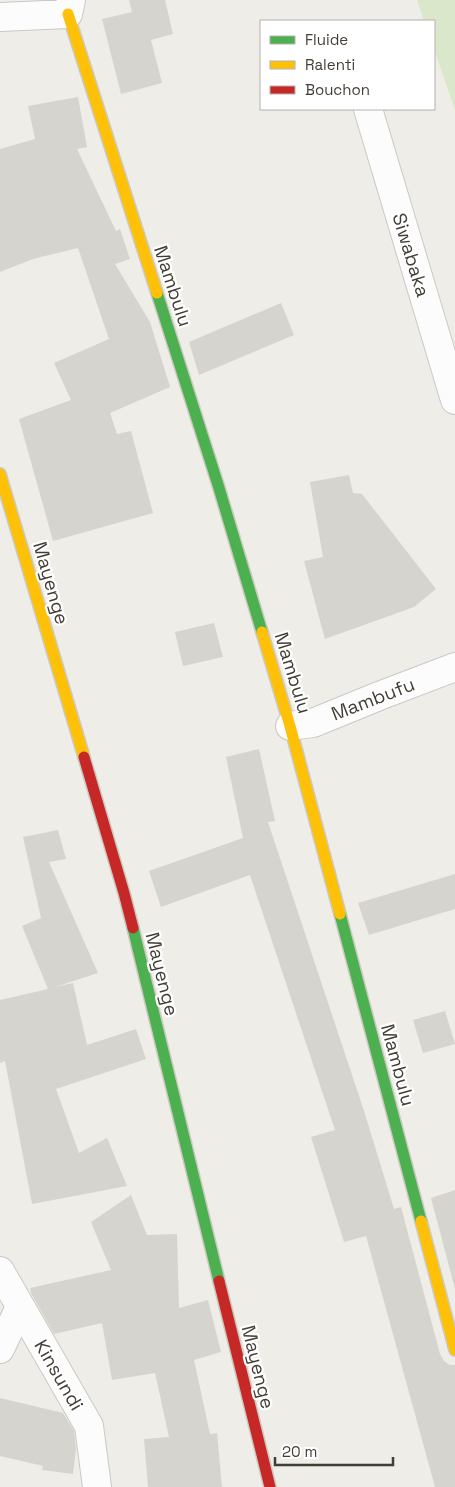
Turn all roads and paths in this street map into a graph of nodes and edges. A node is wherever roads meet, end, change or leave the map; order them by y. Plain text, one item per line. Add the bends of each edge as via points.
1 (70, 7) edge
2 (0, 17) edge
3 (368, 110) edge
4 (455, 400) edge
5 (0, 474) edge
6 (455, 667) edge
7 (290, 726) junction
8 (0, 1271) edge
9 (20, 1307) junction
10 (0, 1349) edge
11 (455, 1350) edge
12 (97, 1487) edge
13 (270, 1487) edge

1 - 2 street
1 - 7 street, Mambulu
3 - 4 street, Siwabaka
5 - 13 street, Mayenge via 124,893
6 - 7 street, Mambufu via 313,723
7 - 11 street, Mambulu
8 - 9 street, Kinsundi
9 - 10 street
9 - 12 street, Kinsundi via 89,1426

